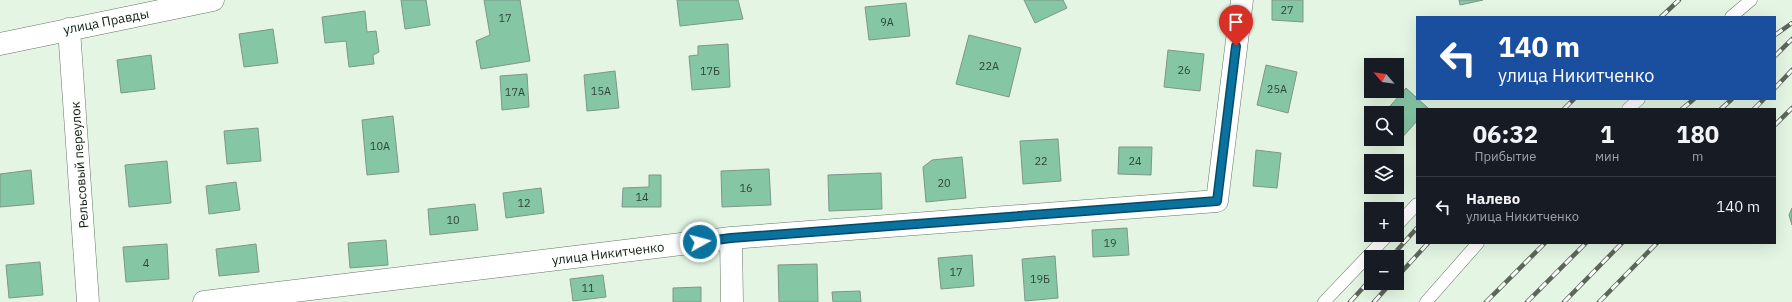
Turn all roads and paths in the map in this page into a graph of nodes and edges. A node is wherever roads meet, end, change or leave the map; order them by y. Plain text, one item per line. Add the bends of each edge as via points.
1 (212, 0) edge
2 (1242, 0) edge
3 (1751, 0) edge
4 (1732, 16) edge
5 (69, 29) junction
6 (0, 44) edge
7 (1638, 100) edge
8 (1629, 108) edge
9 (1416, 205) edge
10 (1404, 218) edge
11 (731, 238) junction
12 (1381, 242) edge
13 (1477, 244) edge
14 (88, 302) edge
15 (204, 302) edge
16 (732, 302) edge
17 (1324, 302) edge
18 (1426, 302) edge

1 - 5 street, улица Правды
2 - 11 street, улица Никитченко via 1217,201
3 - 4 lane
5 - 6 street, улица Правды
5 - 14 street, Рельсовый переулок
7 - 8 lane
9 - 10 lane
11 - 15 street, улица Никитченко
11 - 16 street
12 - 17 lane
13 - 18 lane

